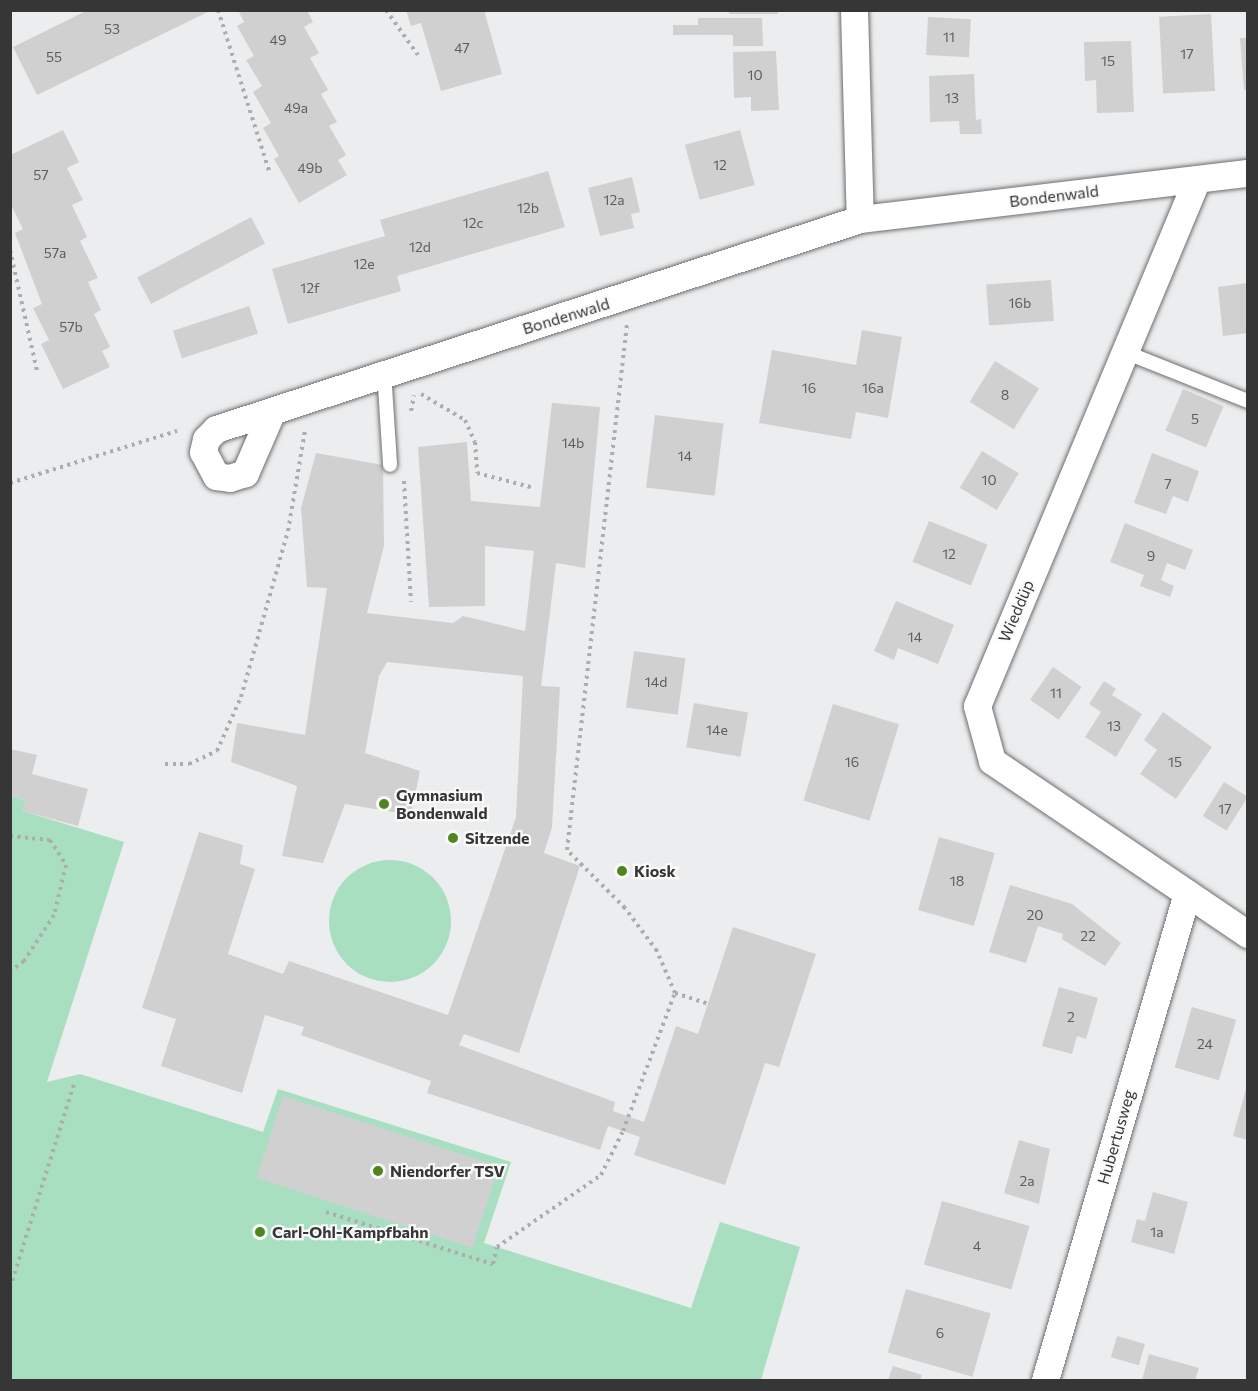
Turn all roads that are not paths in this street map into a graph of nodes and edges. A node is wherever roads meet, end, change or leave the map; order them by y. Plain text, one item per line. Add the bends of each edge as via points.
1 (854, 10) edge
2 (1248, 173) edge
3 (1197, 178) junction
4 (860, 219) junction
5 (1125, 352) junction
6 (384, 371) junction
7 (1248, 401) edge
8 (272, 411) junction
9 (390, 465) dead end
10 (1187, 893) junction
11 (1248, 934) edge
12 (1045, 1380) edge

1 - 4 street
2 - 3 street, Bondenwald
3 - 4 street, Bondenwald
3 - 5 street, Wieddüp
4 - 6 street, Bondenwald via 630,296
5 - 7 lane
5 - 10 street, Wieddüp via 976,706 992,761
6 - 8 street, Bondenwald
6 - 9 lane
8 - 8 street, Bondenwald via 223,426 206,439 203,452 216,476 234,477 253,462
10 - 11 street, Wieddüp
10 - 12 street, Hubertusweg

